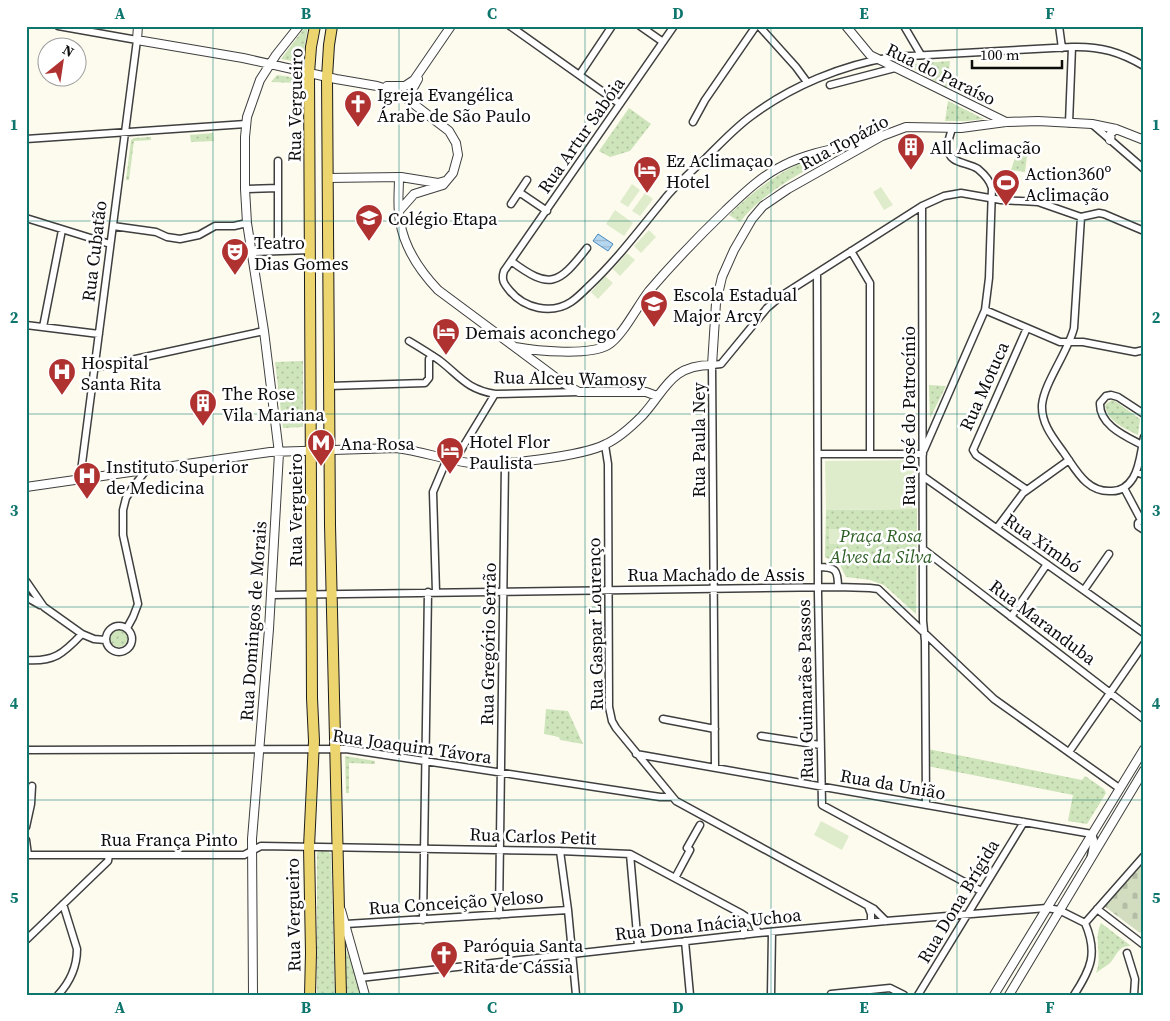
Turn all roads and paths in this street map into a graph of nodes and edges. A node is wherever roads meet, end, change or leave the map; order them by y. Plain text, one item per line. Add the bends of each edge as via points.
1 (58, 26) edge
2 (138, 26) edge
3 (299, 26) edge
4 (315, 26) edge
5 (332, 26) edge
6 (452, 26) edge
7 (510, 26) edge
8 (612, 26) edge
9 (640, 26) edge
10 (674, 26) edge
11 (757, 26) edge
12 (846, 26) edge
13 (904, 26) edge
14 (1058, 26) edge
15 (137, 40) junction
16 (663, 42) junction
17 (1072, 47) junction
18 (1062, 48) junction
19 (921, 55) junction
20 (878, 59) junction
21 (270, 63) junction
22 (1144, 66) edge
23 (895, 68) junction
24 (887, 70) junction
25 (309, 73) junction
26 (580, 74) junction
27 (419, 75) junction
28 (327, 77) junction
29 (807, 82) junction
30 (377, 86) junction
31 (830, 86) dead end
32 (407, 99) junction
33 (620, 104) junction
34 (984, 112) junction
35 (693, 122) dead end
36 (1006, 122) junction
37 (1069, 123) junction
38 (246, 124) junction
39 (1092, 124) junction
40 (985, 125) junction
41 (952, 128) junction
42 (1116, 129) junction
43 (125, 132) junction
44 (26, 139) edge
45 (877, 139) junction
46 (1110, 140) junction
47 (1144, 140) edge
48 (838, 148) junction
49 (840, 160) junction
50 (278, 161) dead end
51 (1144, 169) edge
52 (327, 178) junction
53 (399, 178) junction
54 (448, 179) junction
55 (527, 180) dead end
56 (278, 188) junction
57 (245, 189) junction
58 (519, 192) junction
59 (993, 198) junction
60 (511, 204) dead end
61 (922, 206) junction
62 (399, 211) junction
63 (546, 211) junction
64 (1081, 217) junction
65 (26, 218) edge
66 (247, 223) junction
67 (113, 226) junction
68 (62, 230) junction
69 (1144, 231) edge
70 (110, 244) junction
71 (587, 248) dead end
72 (278, 250) junction
73 (310, 250) junction
74 (851, 251) junction
75 (252, 252) junction
76 (511, 261) junction
77 (817, 273) junction
78 (985, 310) junction
79 (26, 325) edge
80 (43, 327) junction
81 (1027, 328) junction
82 (264, 330) junction
83 (99, 334) junction
84 (409, 341) dead end
85 (1070, 342) junction
86 (515, 347) junction
87 (1144, 350) edge
88 (433, 356) junction
89 (712, 364) junction
90 (94, 368) junction
91 (329, 386) junction
92 (578, 392) junction
93 (495, 394) junction
94 (657, 396) junction
95 (940, 414) junction
96 (1144, 414) edge
97 (924, 426) junction
98 (1144, 437) edge
99 (605, 445) junction
100 (1142, 445) junction
101 (311, 450) junction
102 (329, 450) junction
103 (279, 451) junction
104 (923, 453) junction
105 (818, 454) junction
106 (870, 454) junction
107 (447, 459) junction
108 (1069, 460) junction
109 (456, 461) junction
110 (506, 463) junction
111 (147, 469) junction
112 (1136, 472) junction
113 (1144, 475) edge
114 (924, 477) junction
115 (80, 479) junction
116 (26, 487) edge
117 (1124, 488) junction
118 (1027, 490) junction
119 (1142, 520) edge
120 (997, 528) junction
121 (1144, 530) edge
122 (923, 549) junction
123 (1109, 554) dead end
124 (1047, 564) junction
125 (818, 567) junction
126 (26, 581) edge
127 (838, 587) junction
128 (714, 588) junction
129 (818, 588) junction
130 (609, 590) junction
131 (1084, 590) junction
132 (504, 591) junction
133 (428, 592) junction
134 (436, 592) junction
135 (332, 593) junction
136 (272, 595) junction
137 (312, 595) junction
138 (26, 597) edge
139 (44, 607) junction
140 (1011, 617) junction
141 (128, 628) junction
142 (924, 631) junction
143 (1144, 633) edge
144 (82, 634) junction
145 (106, 640) junction
146 (1144, 644) edge
147 (26, 660) edge
148 (1110, 692) junction
149 (664, 719) dead end
150 (1144, 719) edge
151 (715, 729) junction
152 (761, 736) dead end
153 (820, 745) junction
154 (259, 749) junction
155 (314, 749) junction
156 (334, 749) junction
157 (1144, 749) edge
158 (26, 750) edge
159 (1069, 752) junction
160 (636, 754) junction
161 (425, 762) junction
162 (715, 768) junction
163 (1144, 770) edge
164 (502, 773) junction
165 (32, 786) dead end
166 (822, 786) junction
167 (1119, 788) junction
168 (672, 797) junction
169 (926, 805) junction
170 (1024, 822) junction
171 (700, 825) dead end
172 (26, 827) edge
173 (1092, 834) junction
174 (26, 840) edge
175 (309, 846) junction
176 (336, 847) junction
177 (424, 848) junction
178 (252, 850) junction
179 (500, 850) junction
180 (560, 851) junction
181 (630, 854) junction
182 (27, 855) edge
183 (109, 855) junction
184 (1144, 856) edge
185 (1091, 858) junction
186 (675, 878) junction
187 (981, 891) junction
188 (63, 904) junction
189 (339, 904) junction
190 (868, 906) junction
191 (1047, 908) junction
192 (1097, 909) junction
193 (568, 910) junction
194 (1059, 910) junction
195 (499, 914) junction
196 (742, 914) junction
197 (968, 914) junction
198 (422, 920) junction
199 (886, 920) junction
200 (871, 922) junction
201 (1085, 923) junction
202 (346, 924) junction
203 (772, 932) junction
204 (758, 933) junction
205 (744, 935) junction
206 (26, 940) edge
207 (685, 941) junction
208 (1144, 945) edge
209 (638, 946) junction
210 (571, 953) junction
211 (1127, 954) dead end
212 (360, 978) junction
213 (831, 994) edge
214 (58, 995) edge
215 (253, 995) edge
216 (310, 995) edge
217 (341, 995) edge
218 (365, 995) edge
219 (576, 995) edge
220 (690, 995) edge
221 (772, 995) edge
222 (904, 995) edge
223 (918, 995) edge
224 (994, 995) edge
225 (1008, 995) edge
226 (1074, 995) edge
227 (1134, 995) edge

1 - 15 street
2 - 15 street, Rua Cubatão
3 - 21 street, Rua Domingos de Morais
4 - 25 main road, Rua Vergueiro
5 - 28 main road, Rua Vergueiro
6 - 27 street
7 - 26 street
8 - 26 street
9 - 16 street
10 - 16 street, Rua Artur Sabóia
11 - 29 street
11 - 35 street
12 - 20 street, Rua do Paraíso via 870,55
13 - 19 street
14 - 18 street
15 - 21 street
15 - 43 street, Rua Cubatão
16 - 33 street, Rua Artur Sabóia
17 - 18 street
17 - 22 street via 1110,50
17 - 37 street
18 - 19 street
19 - 20 street
20 - 23 street, Rua do Paraíso
20 - 24 street
20 - 29 street
21 - 25 street
21 - 38 street, Rua Domingos de Morais via 248,110
23 - 24 street
23 - 34 street, Rua do Paraíso
24 - 31 street
25 - 28 street
25 - 73 main road, Rua Vergueiro
26 - 33 street
27 - 30 street via 405,86
27 - 32 street
28 - 30 street
28 - 52 main road, Rua Vergueiro
29 - 76 street, Rua Artur Sabóia via 762,108 737,128 665,199 611,264 570,302 560,307 542,308 522,303 502,278
30 - 32 street
32 - 54 street via 449,131 456,143 457,164
33 - 63 street, Rua Artur Sabóia
34 - 36 street, Rua do Paraíso
34 - 40 street via 989,121
36 - 37 street, Rua Topázio
36 - 40 street, Rua Topázio
37 - 39 street, Rua Topázio
38 - 43 street
38 - 57 street, Rua Domingos de Morais
39 - 42 street, Rua Topázio
39 - 46 street
40 - 41 street, Rua Topázio
41 - 45 street, Rua Topázio via 906,127
41 - 59 street via 949,154 985,176
42 - 46 street
42 - 47 street, Rua Topázio
43 - 44 street
43 - 67 street, Rua Cubatão
45 - 48 street
45 - 49 street, Rua Topázio
46 - 51 street
48 - 49 street via 845,154
48 - 86 street via 784,164 746,190 677,259 610,344 582,351
49 - 89 street, Rua Topázio via 770,201 746,228 728,263 716,300
50 - 56 street
52 - 53 street
52 - 91 main road, Rua Vergueiro
53 - 54 street via 438,182
53 - 62 street
54 - 62 street via 440,187 414,194
55 - 58 street
56 - 57 street
56 - 72 street
57 - 66 street, Rua Domingos de Morais
58 - 60 street
58 - 63 street
59 - 61 street, Rua Paula Ney via 961,193 944,196
59 - 64 street, Rua Paula Ney via 1038,202
59 - 78 street
61 - 74 street, Rua Paula Ney
61 - 97 street, Rua José do Patrocínio
62 - 86 street via 406,242 428,280 460,308
63 - 76 street, Rua Artur Sabóia
64 - 69 street via 1104,214
64 - 85 street via 1075,323
65 - 68 street
66 - 67 street via 232,227 215,226 199,235 180,239
66 - 75 street, Rua Domingos de Morais
67 - 70 street, Rua Cubatão
68 - 70 street
68 - 80 street
70 - 83 street, Rua Cubatão
71 - 76 street via 567,271 551,280 537,278
72 - 73 street
72 - 75 street
73 - 101 main road, Rua Vergueiro
74 - 77 street, Rua Paula Ney
74 - 106 street via 870,282
75 - 82 street, Rua Domingos de Morais
77 - 89 street, Rua Paula Ney via 772,303 722,364
77 - 105 street, Rua Guimarães Passos
78 - 81 street
78 - 95 street
79 - 80 street
80 - 83 street
81 - 85 street via 1060,342
81 - 118 street, Rua Motuca via 973,450
82 - 90 street
82 - 103 street, Rua Domingos de Morais
83 - 90 street, Rua Cubatão
84 - 88 street, Rua Alceu Wamosy
85 - 87 street via 1135,352
85 - 108 street via 1042,406 1047,428
86 - 92 street
88 - 91 street via 429,359 429,378 425,383
88 - 93 street, Rua Alceu Wamosy via 461,380
89 - 94 street via 684,371 664,386
89 - 128 street, Rua Paula Ney
90 - 115 street, Rua Cubatão
91 - 102 main road, Rua Vergueiro
92 - 93 street, Rua Alceu Wamosy
92 - 94 street, Rua Alceu Wamosy via 646,392
93 - 109 street
94 - 99 street via 641,416
95 - 97 street via 931,424
95 - 104 street
96 - 100 street via 1116,396 1106,396 1100,403 1100,412 1106,422
97 - 104 street, Rua José do Patrocínio
98 - 100 street
99 - 110 street
99 - 130 street, Rua Gaspar Lourenço
100 - 112 street
101 - 102 street
101 - 103 street
101 - 137 main road, Rua Vergueiro
102 - 107 street via 396,448
102 - 135 main road, Rua Vergueiro
103 - 111 street
103 - 136 street, Rua Domingos de Morais
104 - 106 street
104 - 114 street, Rua José do Patrocínio
105 - 106 street
105 - 125 street, Rua Guimarães Passos
107 - 109 street
107 - 134 street via 433,492
108 - 117 street via 1091,487 1108,492
108 - 118 street
109 - 110 street via 484,465
110 - 132 street, Rua Gregório Serrão
111 - 115 street
111 - 141 street via 126,498 123,510 123,535 138,604
112 - 113 street
112 - 117 street
114 - 120 street, Rua Ximbó
114 - 122 street, Rua José do Patrocínio
115 - 116 street
117 - 119 street
118 - 120 street
119 - 121 street via 1138,526
120 - 124 street, Rua Ximbó
122 - 140 street, Rua Maranduba
122 - 142 street, Rua José do Patrocínio
123 - 131 street
124 - 131 street, Rua Ximbó
124 - 140 street
125 - 127 street via 836,571
125 - 129 street, Rua Guimarães Passos
126 - 139 street
127 - 129 street, Rua Machado de Assis
127 - 142 street, Rua Machado de Assis via 878,589
128 - 129 street, Rua Machado de Assis
128 - 130 street, Rua Machado de Assis
128 - 151 street, Rua Paula Ney
129 - 153 street, Rua Guimarães Passos
130 - 132 street, Rua Machado de Assis
130 - 160 street, Rua Gaspar Lourenço via 610,713 616,728
131 - 143 street, Rua Ximbó
132 - 134 street, Rua Machado de Assis
132 - 164 street, Rua Gregório Serrão
133 - 134 street, Rua Machado de Assis
133 - 135 street, Rua Machado de Assis
133 - 161 street
135 - 137 street, Rua Machado de Assis
135 - 156 main road, Rua Vergueiro
136 - 137 street, Rua Machado de Assis
136 - 154 street, Rua Domingos de Morais
137 - 155 main road, Rua Vergueiro
138 - 139 street
139 - 144 street
140 - 148 street, Rua Maranduba
141 - 145 street via 118,625 112,628
141 - 145 street via 132,640 127,650 112,650
142 - 159 street, Rua Machado de Assis via 994,699
142 - 169 street, Rua José do Patrocínio
144 - 145 street
144 - 147 street via 56,657 42,661
146 - 148 street
148 - 150 street, Rua Maranduba
148 - 159 street
149 - 151 street
151 - 162 street, Rua Paula Ney
152 - 153 street
153 - 166 street, Rua Guimarães Passos
154 - 155 street, Rua Joaquim Távora
154 - 158 street, Rua Joaquim Távora
154 - 178 street, Rua Domingos de Morais
155 - 156 street, Rua Joaquim Távora
155 - 175 main road, Rua Vergueiro
156 - 161 street, Rua Joaquim Távora
156 - 176 main road, Rua Vergueiro
157 - 167 street
159 - 167 street, Rua Machado de Assis
160 - 162 street, Rua da União
160 - 168 street, Rua Gaspar Lourenço
161 - 164 street, Rua Joaquim Távora
161 - 177 street
162 - 166 street, Rua da União
163 - 185 street
164 - 168 street, Rua Joaquim Távora
164 - 179 street, Rua Gregório Serrão
165 - 172 street
166 - 169 street, Rua da União
166 - 187 street, Rua Guimarães Passos via 822,805
167 - 173 street
168 - 190 street, Rua Gaspar Lourenço
169 - 170 street, Rua da União
170 - 173 street, Rua da União
170 - 187 street, Rua Dona Brígida
171 - 186 street
173 - 185 street
173 - 191 street
174 - 182 street
175 - 176 street, Rua Carlos Petit
175 - 178 street, Rua França Pinto via 261,846
175 - 216 main road, Rua Vergueiro
176 - 177 street, Rua Carlos Petit
176 - 189 main road, Rua Vergueiro
177 - 179 street, Rua Carlos Petit
177 - 198 street
178 - 183 street, Rua França Pinto via 244,855
178 - 215 street, Rua Domingos de Morais
179 - 180 street, Rua Carlos Petit
179 - 195 street, Rua Gregório Serrão
180 - 181 street, Rua Carlos Petit
180 - 193 street
181 - 186 street, Rua Carlos Petit
181 - 209 street
182 - 183 street, Rua França Pinto
183 - 188 street via 108,861
184 - 192 street
185 - 194 street
186 - 196 street, Rua Carlos Petit
187 - 197 street, Rua Dona Brígida
188 - 206 street
188 - 214 street via 77,956 72,974
189 - 202 street, Rua Vergueiro
189 - 217 main road, Rua Vergueiro
190 - 199 street, Rua Gaspar Lourenço
190 - 200 street
191 - 194 street, Rua Dona Inácia Uchoa
191 - 197 street, Rua Dona Inácia Uchoa
191 - 224 street
192 - 201 street
192 - 208 street
193 - 195 street, Rua Conceição Veloso
193 - 210 street
194 - 201 street, Rua Dona Inácia Uchoa
194 - 225 street
195 - 198 street, Rua Conceição Veloso
196 - 204 street, Rua Carlos Petit via 753,921
196 - 205 street
197 - 199 street, Rua Dona Inácia Uchoa
197 - 223 street, Rua Dona Brígida
198 - 202 street, Rua Conceição Veloso
199 - 200 street, Rua Dona Inácia Uchoa
200 - 203 street, Rua Dona Inácia Uchoa
201 - 226 street via 1091,941 1092,960
202 - 212 street, Rua Vergueiro
203 - 204 street, Rua Dona Inácia Uchoa
203 - 221 street
204 - 205 street, Rua Dona Inácia Uchoa
205 - 207 street, Rua Dona Inácia Uchoa
207 - 209 street, Rua Dona Inácia Uchoa
207 - 220 street
209 - 210 street, Rua Dona Inácia Uchoa
210 - 212 street, Rua Dona Inácia Uchoa
210 - 219 street
211 - 227 street via 1133,969
212 - 218 street, Rua Vergueiro
213 - 222 street via 890,988

